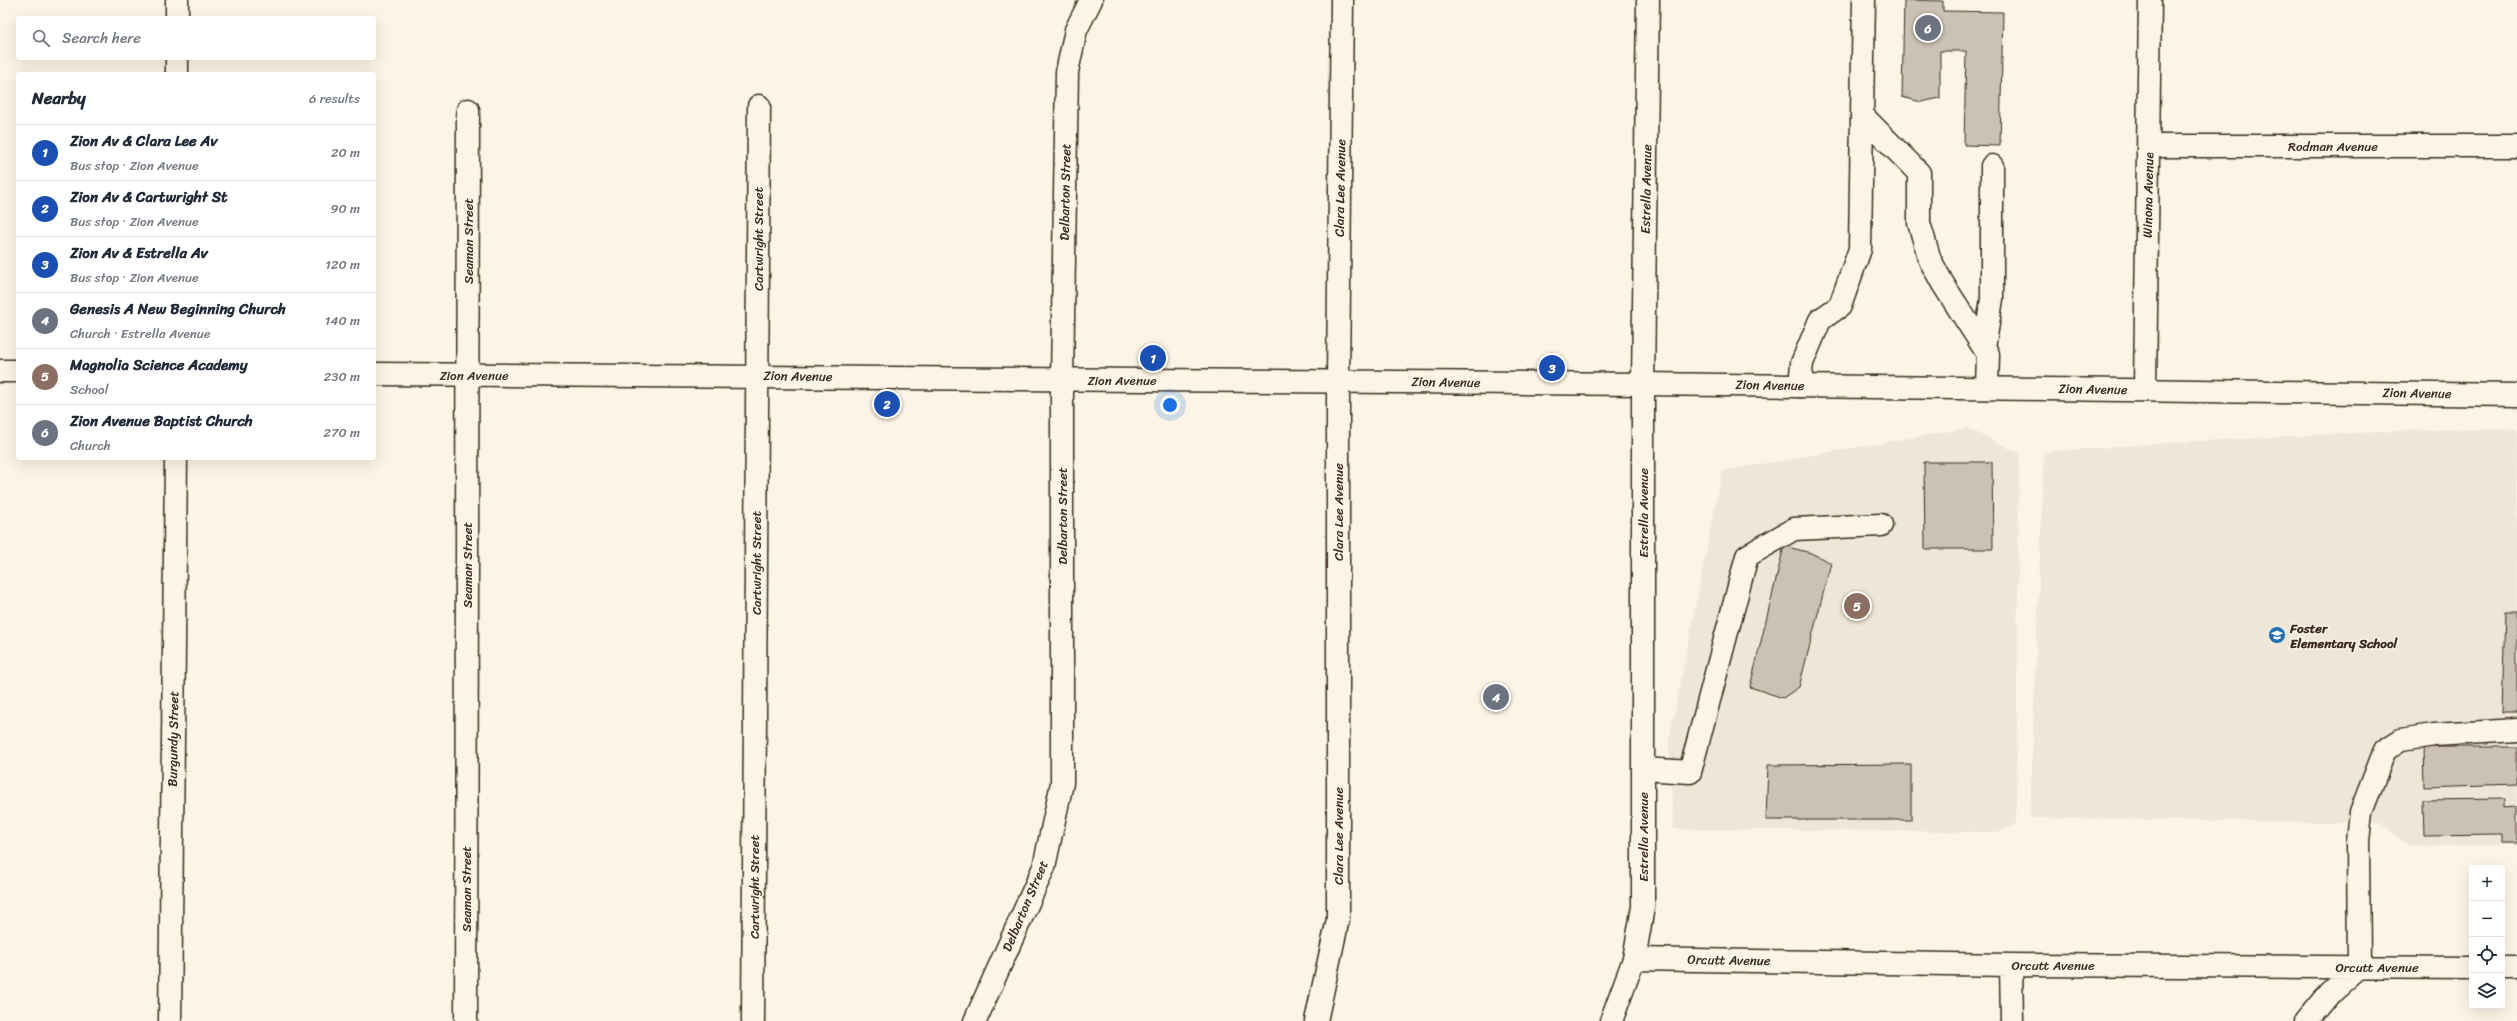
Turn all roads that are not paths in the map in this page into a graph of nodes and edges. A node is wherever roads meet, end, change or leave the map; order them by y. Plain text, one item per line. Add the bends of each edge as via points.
1 (177, 0) edge
2 (1091, 0) edge
3 (1342, 0) edge
4 (1648, 0) edge
5 (1864, 0) edge
6 (2150, 0) edge
7 (177, 16) edge
8 (177, 60) edge
9 (177, 72) edge
10 (760, 106) dead end
11 (468, 110) dead end
12 (1862, 115) junction
13 (2149, 146) junction
14 (2517, 146) edge
15 (1992, 166) dead end
16 (1984, 348) junction
17 (0, 371) edge
18 (16, 371) edge
19 (376, 374) edge
20 (468, 375) junction
21 (757, 376) junction
22 (1062, 380) junction
23 (1338, 381) junction
24 (1643, 384) junction
25 (1800, 386) junction
26 (1987, 387) junction
27 (2145, 389) junction
28 (2517, 395) edge
29 (176, 460) edge
30 (1881, 525) dead end
31 (2517, 730) edge
32 (1643, 769) junction
33 (1634, 959) junction
34 (2011, 965) junction
35 (2359, 967) junction
36 (2469, 968) edge
37 (2505, 968) edge
38 (2517, 968) edge
39 (170, 1021) edge
40 (466, 1021) edge
41 (753, 1021) edge
42 (975, 1021) edge
43 (1316, 1021) edge
44 (1612, 1021) edge
45 (2012, 1021) edge
46 (2307, 1021) edge

1 - 7 street
2 - 22 street, Delbarton Street via 1076,30 1067,72
3 - 23 street, Clara Lee Avenue
4 - 24 street, Estrella Avenue
5 - 12 street
6 - 13 street, Winona Avenue
8 - 9 street
10 - 21 street, Cartwright Street
11 - 20 street, Seaman Street
12 - 16 street via 1919,174 1919,223 1930,260 1942,284
12 - 25 street via 1860,249 1840,306 1820,320 1802,363
13 - 14 street, Rodman Avenue
13 - 27 street, Winona Avenue
15 - 16 street via 1992,299
16 - 26 street via 1988,354
17 - 18 street
19 - 20 street, Zion Avenue
20 - 21 street, Zion Avenue
20 - 40 street, Seaman Street
21 - 22 street, Zion Avenue
21 - 41 street, Cartwright Street
22 - 23 street, Zion Avenue
22 - 42 street, Delbarton Street via 1062,783 1044,867
23 - 24 street, Zion Avenue
23 - 43 street, Clara Lee Avenue via 1338,919
24 - 25 street, Zion Avenue
24 - 32 street, Estrella Avenue
25 - 26 street, Zion Avenue
26 - 27 street, Zion Avenue
27 - 28 street, Zion Avenue
29 - 39 street, Burgundy Street
30 - 32 street via 1794,529 1747,556 1690,772
31 - 35 street via 2434,735 2401,740 2385,750 2361,812 2358,841
32 - 33 street, Estrella Avenue via 1643,907
33 - 34 street, Orcutt Avenue
33 - 44 street, Estrella Avenue
34 - 35 street, Orcutt Avenue
34 - 45 street
35 - 36 street, Orcutt Avenue
35 - 46 street via 2330,993
37 - 38 street

